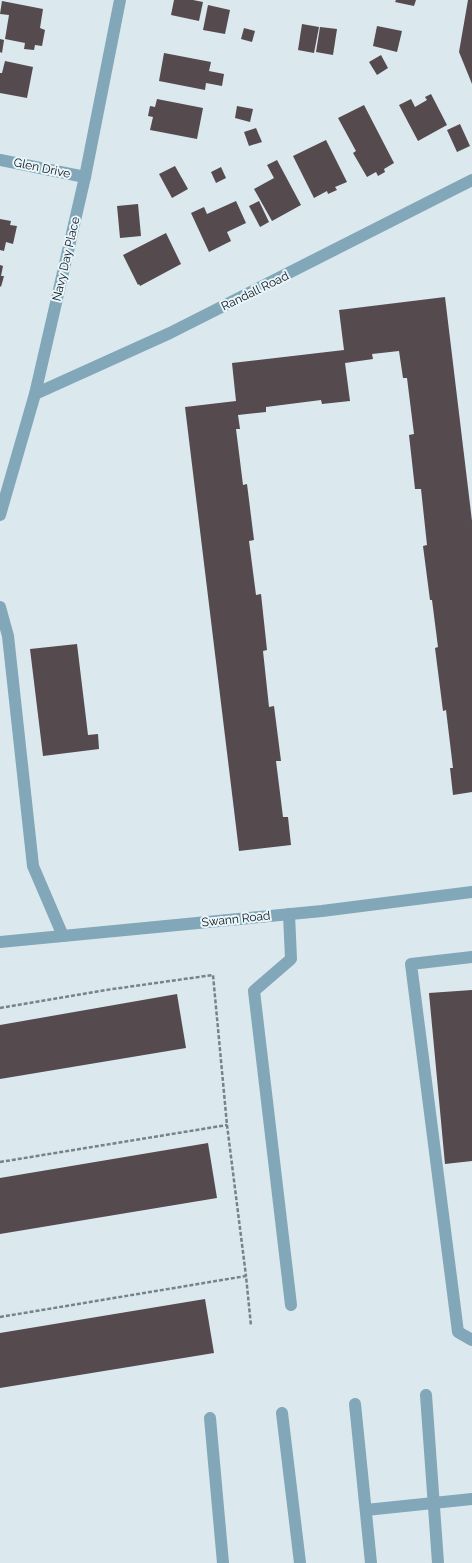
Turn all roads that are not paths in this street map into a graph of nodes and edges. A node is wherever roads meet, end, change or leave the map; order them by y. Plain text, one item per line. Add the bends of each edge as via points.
1 (120, 0) edge
2 (0, 160) edge
3 (85, 177) junction
4 (472, 180) edge
5 (35, 394) junction
6 (0, 515) edge
7 (0, 607) edge
8 (472, 892) edge
9 (289, 914) junction
10 (63, 936) junction
11 (0, 942) edge
12 (472, 957) edge
13 (291, 1305) dead end
14 (472, 1340) edge
15 (426, 1395) dead end
16 (355, 1404) dead end
17 (282, 1413) dead end
18 (210, 1418) dead end
19 (472, 1499) edge
20 (434, 1503) junction
21 (366, 1510) junction
22 (223, 1563) edge
23 (300, 1563) edge
24 (371, 1563) edge
25 (438, 1563) edge

1 - 3 street, Navy Day Place
2 - 3 street, Glen Drive
3 - 5 street, Navy Day Place
4 - 5 street, Randall Road via 177,330
5 - 6 street, Navy Day Place
7 - 10 street via 8,636 33,866
8 - 9 street, Swann Road
9 - 10 street, Swann Road
9 - 13 street via 291,959 254,991
10 - 11 street, Swann Road
12 - 14 street via 411,964 458,1332
15 - 20 street
16 - 21 street
17 - 23 street
18 - 22 street
19 - 20 street
20 - 21 street
20 - 25 street
21 - 24 street

